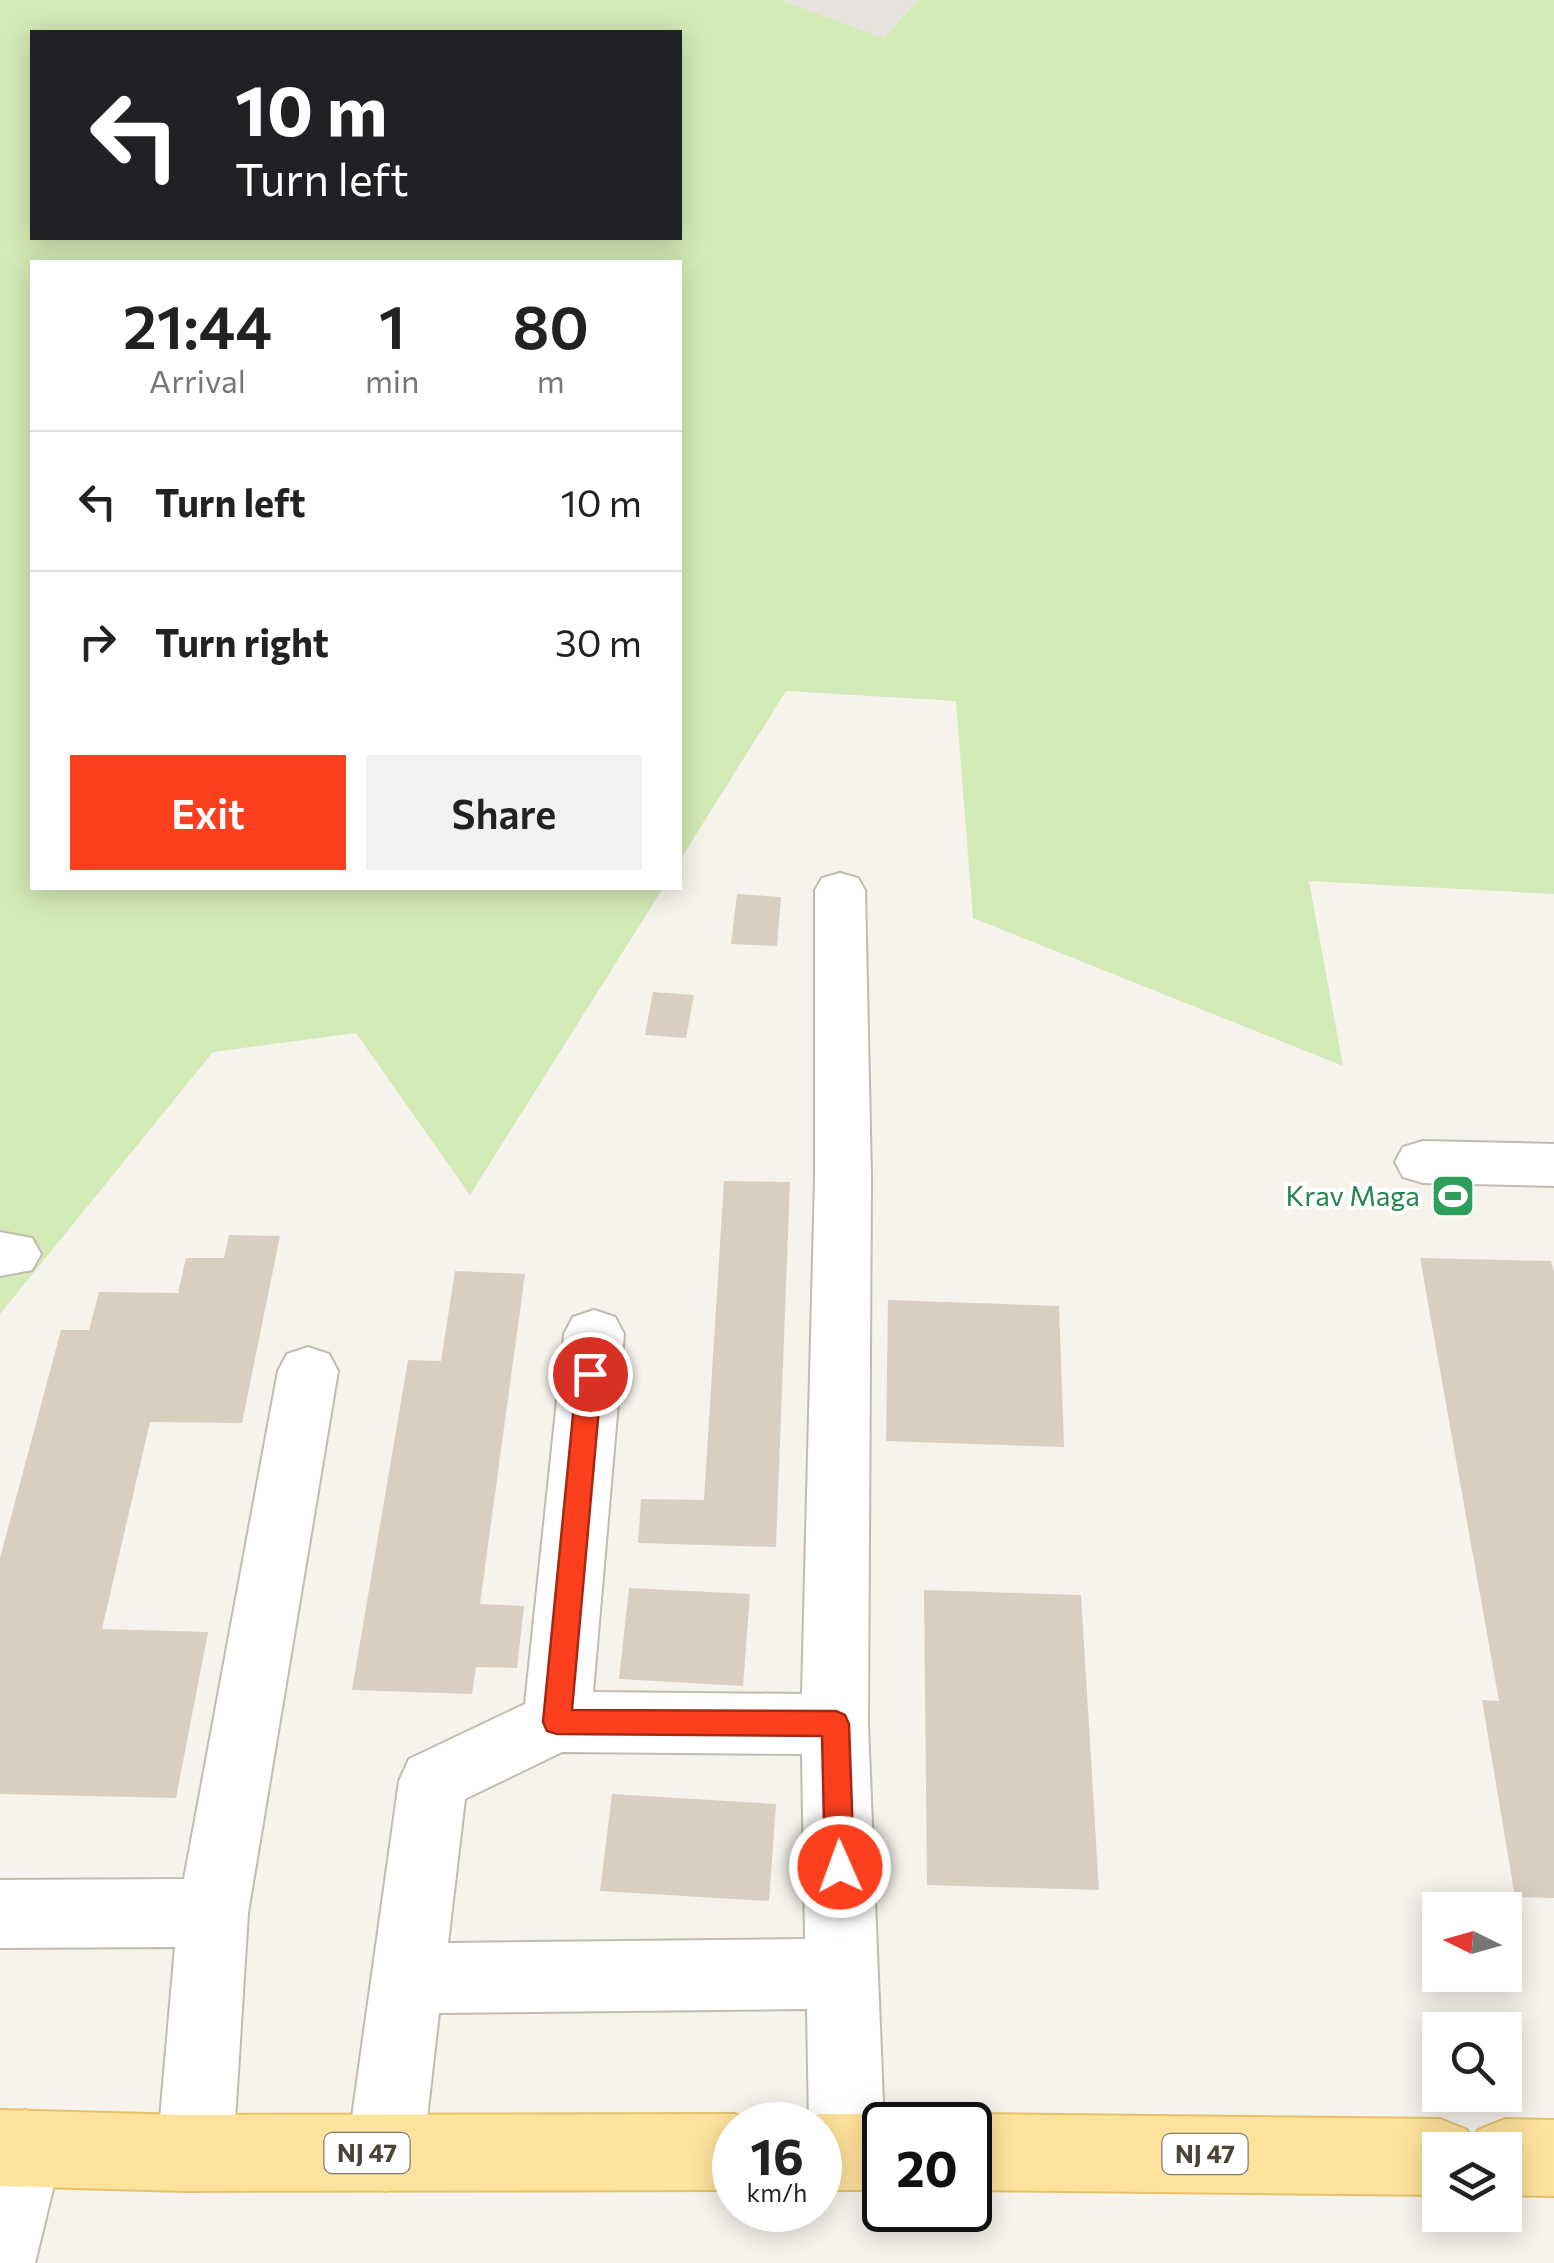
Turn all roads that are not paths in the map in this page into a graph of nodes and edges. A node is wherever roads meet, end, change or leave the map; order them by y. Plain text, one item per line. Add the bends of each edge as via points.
1 (840, 890) dead end
2 (1423, 1162) dead end
3 (1554, 1165) edge
4 (594, 1334) dead end
5 (308, 1371) dead end
6 (557, 1722) junction
7 (836, 1724) junction
8 (213, 1913) junction
9 (0, 1914) edge
10 (843, 1974) junction
11 (407, 1978) junction
12 (12, 2148) edge
13 (195, 2152) junction
14 (712, 2152) edge
15 (851, 2152) edge
16 (992, 2152) edge
17 (385, 2153) junction
18 (1422, 2157) edge
19 (1522, 2157) edge
20 (1554, 2158) edge
21 (0, 2253) edge

1 - 7 street
2 - 3 street
4 - 6 street
5 - 8 street
6 - 7 street
6 - 11 street via 433,1781
7 - 10 street
8 - 9 street
8 - 13 street
10 - 11 street
10 - 15 street
11 - 17 street
12 - 13 main road, NJ 47
12 - 21 street
13 - 17 main road, NJ 47
14 - 17 main road, NJ 47
16 - 18 main road, NJ 47
19 - 20 main road

